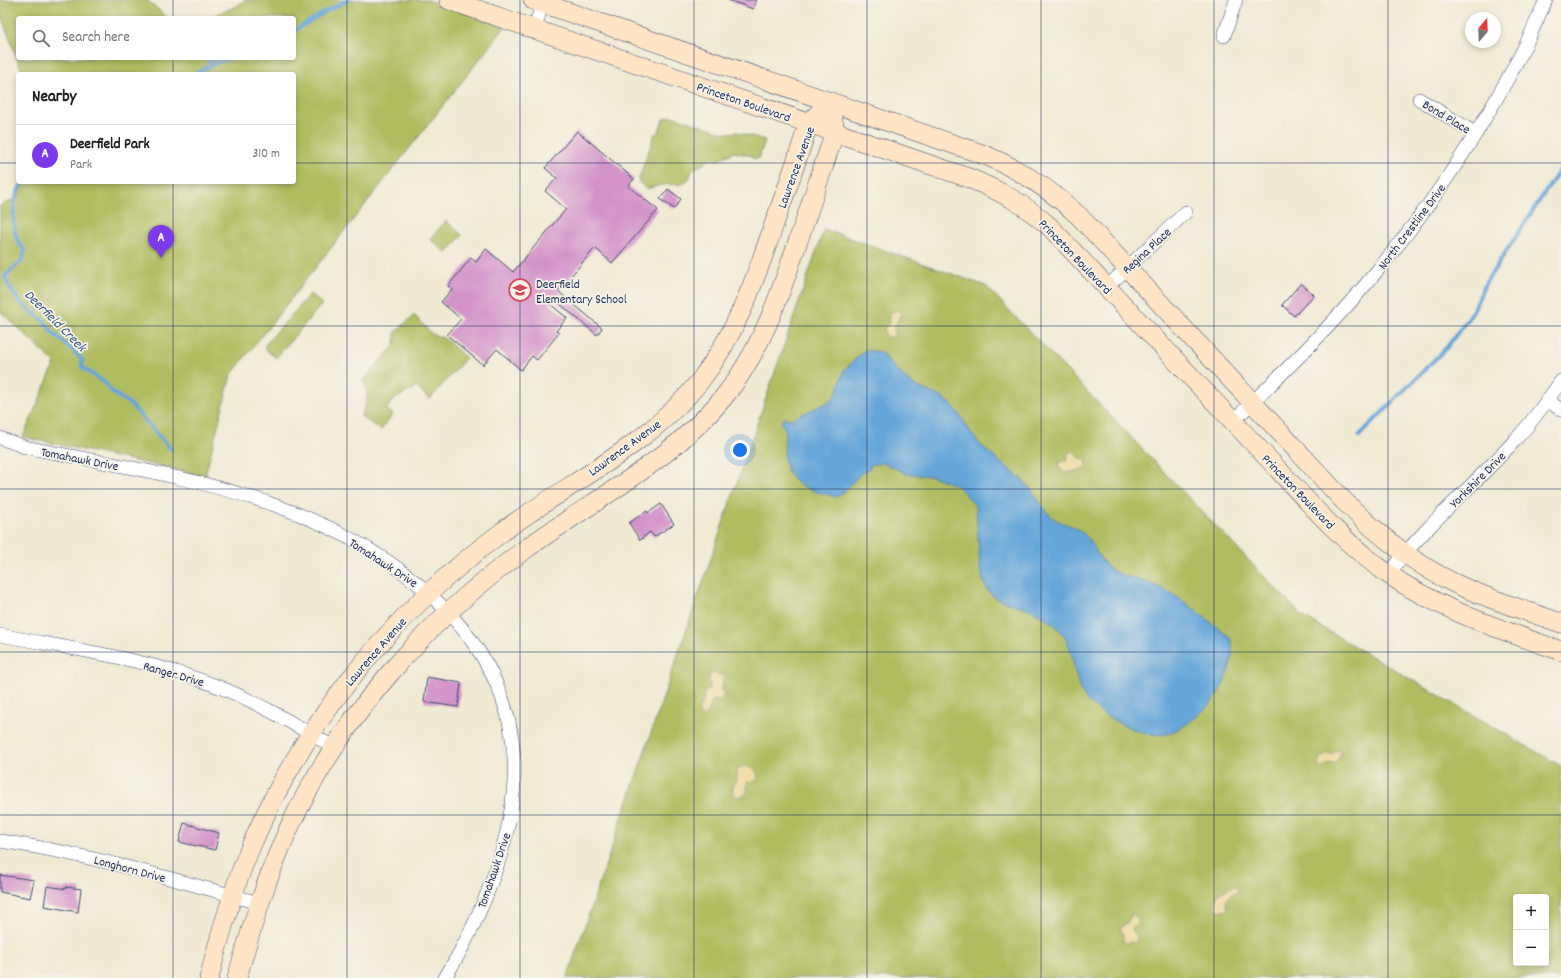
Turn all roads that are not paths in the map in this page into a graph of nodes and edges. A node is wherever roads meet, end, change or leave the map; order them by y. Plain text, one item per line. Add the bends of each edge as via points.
1 (449, 0) edge
2 (1236, 0) edge
3 (1546, 0) edge
4 (539, 1) edge
5 (535, 29) junction
6 (1224, 36) dead end
7 (1419, 99) dead end
8 (831, 102) junction
9 (809, 123) junction
10 (835, 132) junction
11 (1475, 133) junction
12 (1186, 212) dead end
13 (1127, 268) junction
14 (1107, 287) junction
15 (1561, 381) edge
16 (1547, 400) junction
17 (1253, 402) junction
18 (1561, 410) edge
19 (1233, 421) junction
20 (0, 438) edge
21 (1405, 552) junction
22 (1388, 574) junction
23 (429, 592) junction
24 (449, 613) junction
25 (1561, 623) edge
26 (0, 635) edge
27 (1561, 650) edge
28 (311, 734) junction
29 (335, 748) junction
30 (0, 841) edge
31 (232, 896) junction
32 (259, 904) junction
33 (209, 978) edge
34 (237, 978) edge
35 (445, 978) edge

1 - 5 street, Princeton Boulevard
2 - 6 street
3 - 11 street, North Crestline Drive via 1523,51
4 - 5 street
4 - 8 street, Princeton Boulevard
5 - 9 street, Princeton Boulevard
7 - 11 street, Bond Place
8 - 9 street, Lawrence Avenue
8 - 10 street, Lawrence Avenue
8 - 13 street, Princeton Boulevard via 985,155 1025,174 1064,202
9 - 10 street, Princeton Boulevard
9 - 23 street, Lawrence Avenue via 742,313 731,335 698,383 680,404 634,443 504,530
10 - 14 street, Princeton Boulevard via 1000,191 1050,227
10 - 24 street, Lawrence Avenue via 778,303 752,354 723,398 661,457 520,552
11 - 17 street, North Crestline Drive via 1412,227 1377,272 1306,351
12 - 13 street, Regina Place
13 - 14 street, Regina Place
13 - 17 street, Princeton Boulevard
14 - 19 street, Princeton Boulevard
15 - 16 street, Yorkshire Drive
16 - 18 street
16 - 21 street, Yorkshire Drive via 1516,439
17 - 19 street, North Crestline Drive
17 - 21 street, Princeton Boulevard via 1354,510
19 - 22 street, Princeton Boulevard via 1335,529 1360,553
20 - 23 street, Tomahawk Drive via 26,447 227,489 280,507 377,554
21 - 22 street, Yorkshire Drive
21 - 25 street, Princeton Boulevard via 1445,578 1472,591
22 - 27 street, Princeton Boulevard via 1455,612
23 - 24 street, Tomahawk Drive
23 - 28 street, Lawrence Avenue via 347,682
24 - 29 street, Lawrence Avenue via 386,677
24 - 35 street, Tomahawk Drive via 480,652 499,692 512,734 514,785 504,844 497,867 471,928
26 - 28 street, Ranger Drive via 136,662 193,678 248,700
28 - 29 street, Ranger Drive
28 - 31 street, Lawrence Avenue via 275,796 250,849
29 - 32 street, Lawrence Avenue via 290,826
30 - 31 street, Longhorn Drive via 85,856
31 - 32 street, Longhorn Drive
31 - 33 street, Lawrence Avenue
32 - 34 street, Lawrence Avenue

